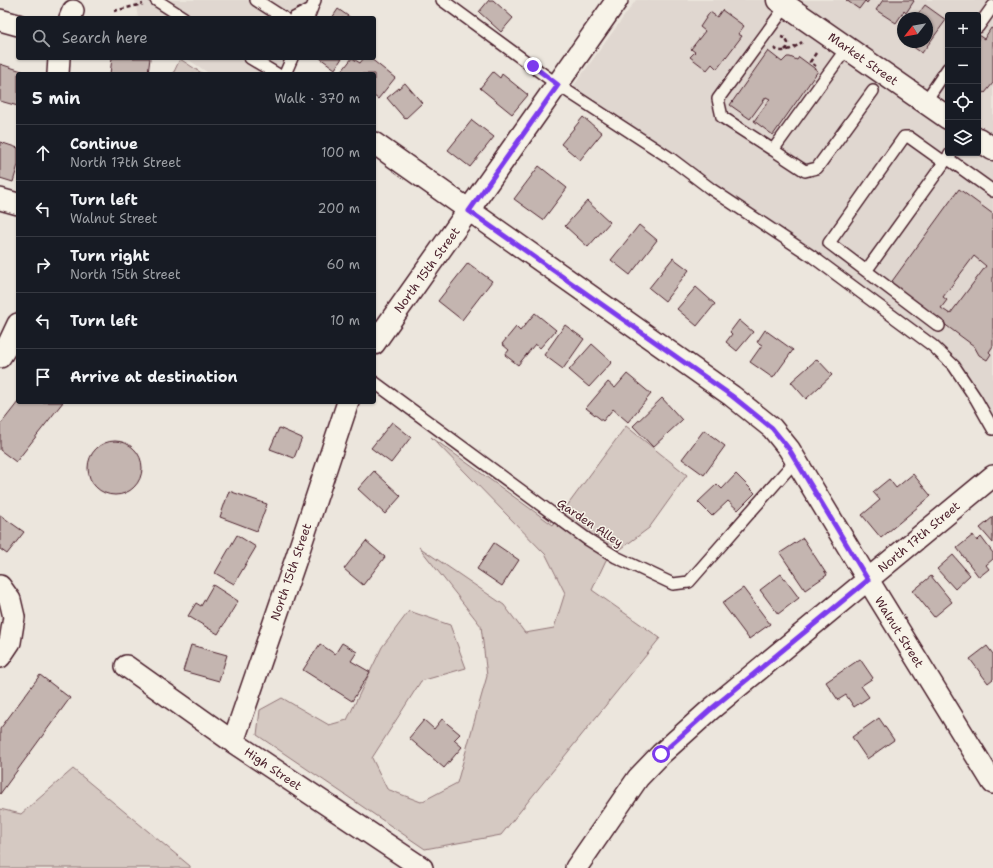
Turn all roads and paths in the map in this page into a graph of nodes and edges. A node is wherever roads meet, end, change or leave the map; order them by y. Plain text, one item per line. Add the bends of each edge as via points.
1 (256, 0) edge
2 (442, 0) edge
3 (617, 0) edge
4 (161, 2) edge
5 (784, 2) edge
6 (993, 6) edge
7 (311, 9) edge
8 (114, 11) dead end
9 (181, 16) edge
10 (281, 16) edge
11 (298, 16) edge
12 (0, 20) edge
13 (981, 23) edge
14 (16, 24) edge
15 (778, 37) dead end
16 (802, 42) dead end
17 (772, 44) dead end
18 (846, 49) junction
19 (785, 50) junction
20 (816, 53) dead end
21 (59, 60) edge
22 (253, 60) edge
23 (291, 60) edge
24 (822, 71) dead end
25 (58, 72) edge
26 (274, 72) edge
27 (287, 72) edge
28 (945, 72) edge
29 (558, 85) junction
30 (873, 91) dead end
31 (925, 102) junction
32 (945, 116) edge
33 (981, 141) edge
34 (376, 144) edge
35 (993, 149) edge
36 (772, 150) junction
37 (947, 158) edge
38 (993, 191) edge
39 (0, 199) edge
40 (16, 203) edge
41 (469, 211) junction
42 (866, 271) junction
43 (939, 326) dead end
44 (16, 328) edge
45 (376, 341) edge
46 (0, 357) edge
47 (376, 383) edge
48 (347, 404) edge
49 (993, 430) edge
50 (796, 460) junction
51 (993, 476) edge
52 (868, 580) junction
53 (0, 586) edge
54 (0, 657) edge
55 (126, 666) dead end
56 (233, 742) junction
57 (993, 784) edge
58 (422, 868) edge
59 (576, 868) edge

1 - 10 lane
2 - 29 lane
3 - 29 street, North 15th Street
4 - 8 path
4 - 9 lane
5 - 18 main road, Market Street
5 - 36 lane via 718,99 722,117
6 - 13 lane
7 - 11 lane
12 - 14 street
15 - 19 path via 787,40 788,46
16 - 19 path
17 - 19 path via 775,50
18 - 31 main road, Market Street
18 - 36 lane
20 - 24 path via 810,62
21 - 25 street
22 - 26 lane
23 - 27 lane
28 - 31 lane
29 - 41 street, North 15th Street
29 - 49 lane via 670,158 711,189 813,257 933,346 954,366
30 - 36 lane via 817,168 804,171
31 - 32 main road, Market Street
33 - 35 main road
34 - 41 street, Walnut Street
37 - 38 lane
37 - 42 lane
37 - 42 lane via 909,137 904,137 901,141 829,243
39 - 40 street
41 - 45 street, North 15th Street
41 - 50 street, Walnut Street via 732,396 772,428
42 - 43 lane
44 - 46 street
47 - 50 lane, Garden Alley via 587,539 616,557 672,584 688,582
48 - 56 street, North 15th Street
50 - 52 street, Walnut Street
51 - 52 street, North 17th Street
52 - 57 street, Walnut Street
52 - 59 street, North 17th Street via 710,710 661,754 638,778
53 - 54 street via 10,600 14,617 10,642
55 - 56 street, High Street
56 - 58 street, High Street

